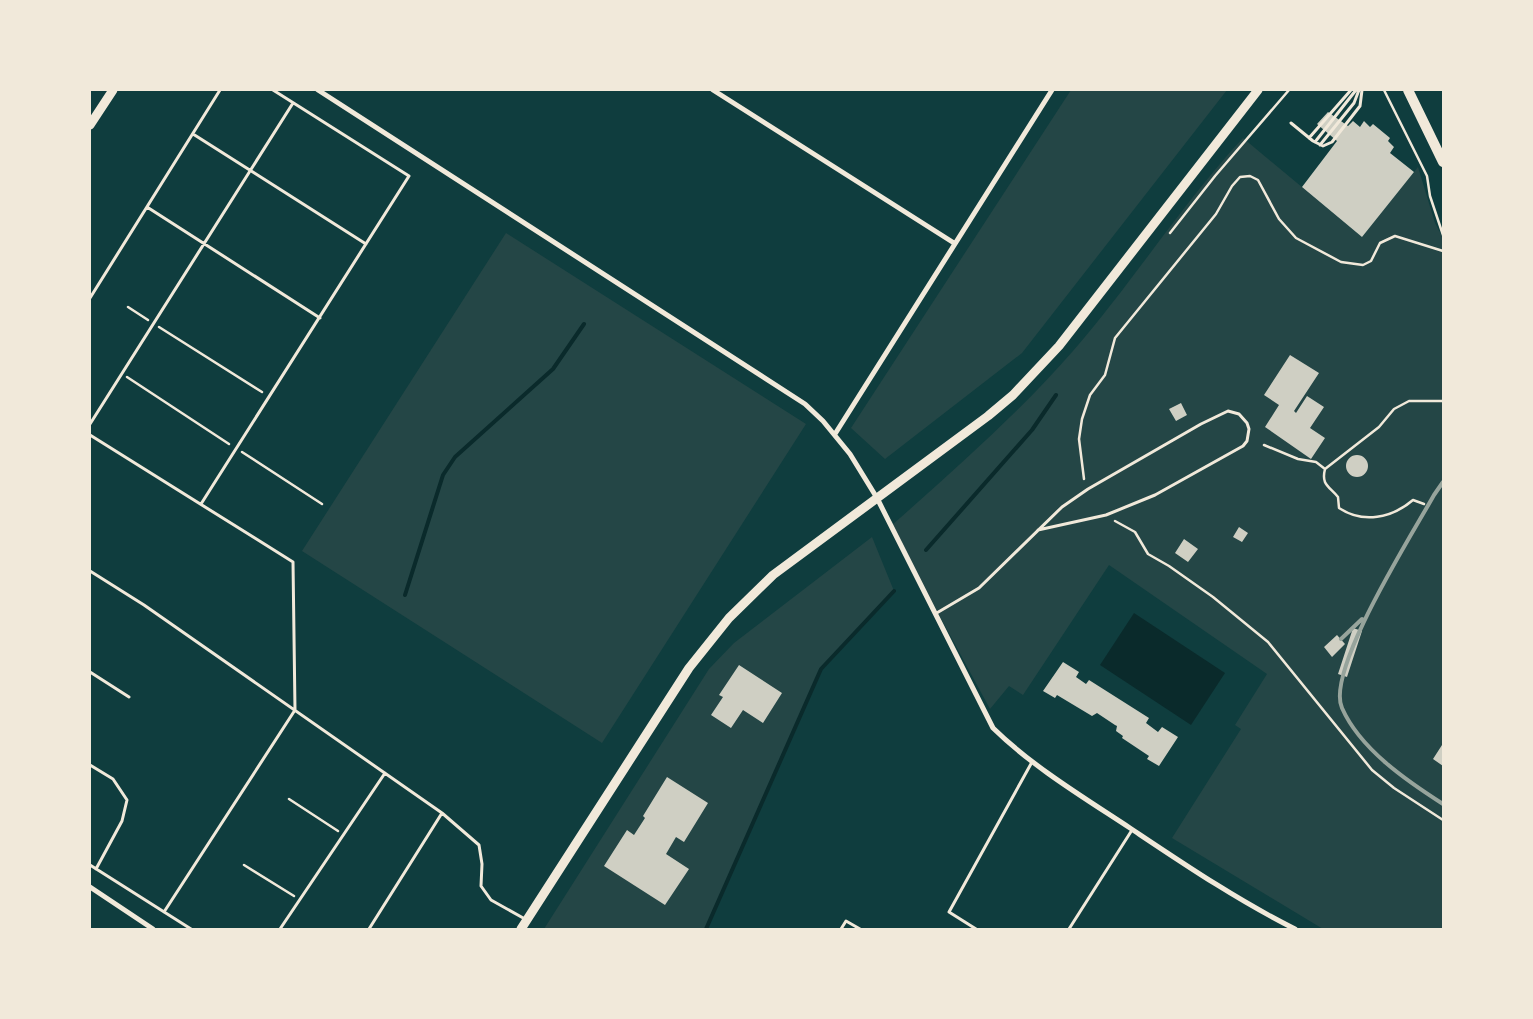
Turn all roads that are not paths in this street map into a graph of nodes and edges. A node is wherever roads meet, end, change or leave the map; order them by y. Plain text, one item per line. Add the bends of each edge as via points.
1 (112, 90) edge
2 (220, 90) edge
3 (273, 90) edge
4 (318, 90) edge
5 (713, 90) edge
6 (1052, 90) edge
7 (1258, 90) edge
8 (1351, 90) edge
9 (1359, 90) edge
10 (1408, 90) edge
11 (293, 103) junction
12 (1291, 123) dead end
13 (90, 125) edge
14 (193, 134) junction
15 (1309, 138) junction
16 (1315, 142) junction
17 (1320, 145) junction
18 (1443, 162) edge
19 (250, 170) junction
20 (147, 207) junction
21 (954, 243) junction
22 (204, 244) junction
23 (366, 244) junction
24 (90, 298) edge
25 (320, 318) junction
26 (90, 424) edge
27 (835, 434) junction
28 (90, 435) edge
29 (877, 498) junction
30 (201, 504) junction
31 (1038, 530) junction
32 (90, 571) edge
33 (934, 614) junction
34 (90, 672) edge
35 (129, 697) dead end
36 (295, 710) junction
37 (1032, 762) junction
38 (90, 765) edge
39 (385, 773) junction
40 (442, 813) junction
41 (1132, 830) junction
42 (90, 865) edge
43 (96, 868) junction
44 (90, 887) edge
45 (164, 912) junction
46 (526, 920) junction
47 (153, 929) edge
48 (191, 929) edge
49 (280, 929) edge
50 (369, 929) edge
51 (521, 929) edge
52 (841, 929) edge
53 (860, 929) edge
54 (976, 929) edge
55 (1069, 929) edge
56 (1295, 929) edge

1 - 13 main road
2 - 14 lane
3 - 11 lane
4 - 27 street via 791,394
5 - 21 street
6 - 21 street
7 - 29 main road via 1037,371 988,416
8 - 15 lane
9 - 16 lane
9 - 17 lane via 1354,103
9 - 17 lane via 1360,106 1332,142
10 - 18 main road
11 - 19 lane
11 - 23 lane via 409,176
12 - 15 lane
14 - 19 lane
14 - 20 lane
15 - 16 lane
16 - 17 lane
19 - 22 lane
19 - 23 lane
20 - 22 lane
20 - 24 lane
21 - 27 street
22 - 25 lane
22 - 26 lane
23 - 25 lane
25 - 30 lane
27 - 29 street
28 - 30 lane
29 - 33 street
29 - 46 main road via 762,584 708,642
30 - 36 lane via 293,562
31 - 31 lane via 1062,507 1088,489 1201,424 1228,411 1239,414 1247,423 1248,435 1243,446 1155,494 1106,515
31 - 33 lane via 979,588
32 - 36 lane
33 - 37 street via 992,728
34 - 35 lane
36 - 39 lane
36 - 45 lane
37 - 41 street
37 - 54 lane via 949,912
38 - 43 lane via 113,779 127,800 122,821
39 - 40 lane
39 - 49 lane
40 - 46 lane via 479,846 482,864 480,886 491,900
40 - 50 lane
41 - 55 lane
41 - 56 street via 1196,872
42 - 43 lane
43 - 45 lane
44 - 47 street
45 - 48 lane
46 - 51 main road
52 - 53 lane via 846,921

